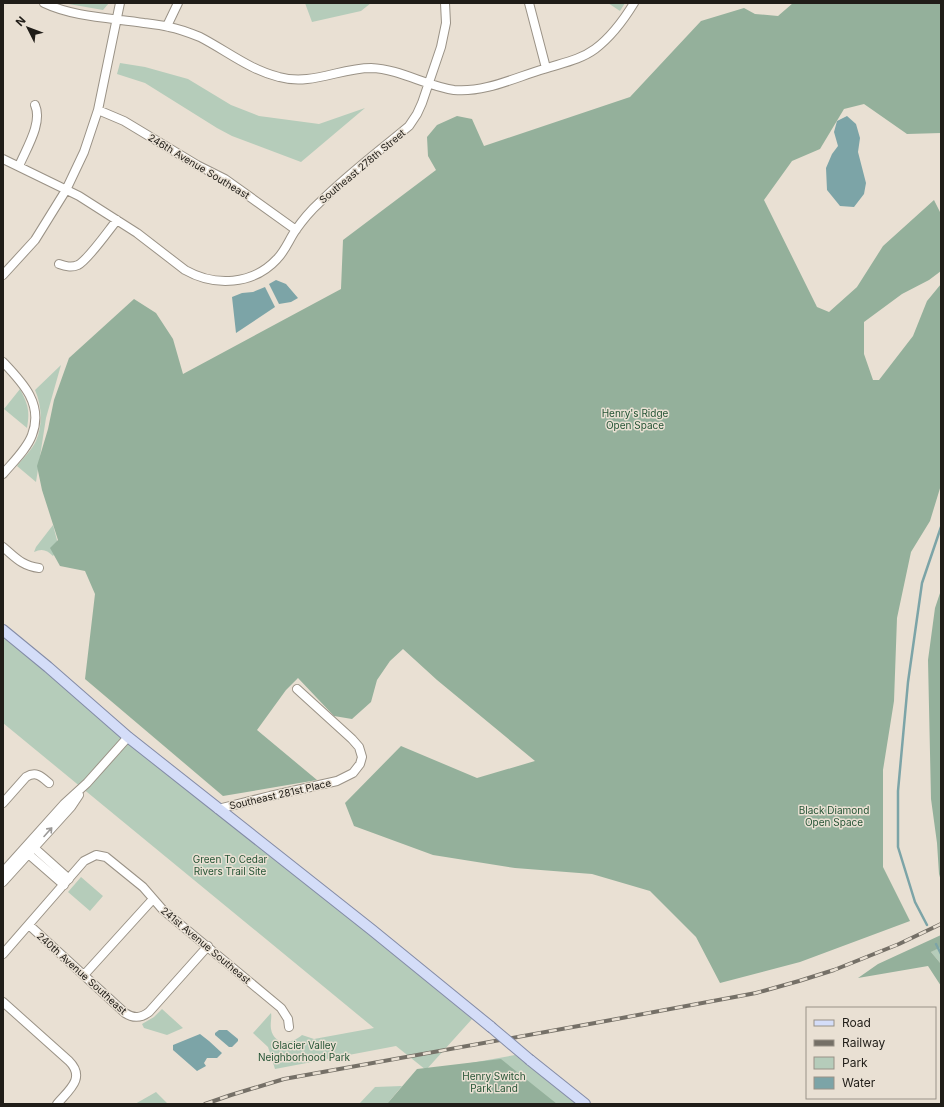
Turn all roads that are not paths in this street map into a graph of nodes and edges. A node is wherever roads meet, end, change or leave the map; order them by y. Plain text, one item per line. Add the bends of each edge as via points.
1 (44, 3) edge
2 (120, 3) edge
3 (178, 3) edge
4 (445, 3) edge
5 (529, 3) edge
6 (634, 3) edge
7 (117, 19) junction
8 (168, 26) junction
9 (546, 68) junction
10 (429, 83) junction
11 (35, 105) dead end
12 (98, 110) junction
13 (3, 159) edge
14 (19, 166) junction
15 (66, 190) junction
16 (116, 220) junction
17 (296, 230) junction
18 (59, 264) dead end
19 (10, 269) junction
20 (3, 275) edge
21 (3, 280) edge
22 (3, 362) edge
23 (3, 474) edge
24 (3, 547) edge
25 (39, 568) dead end
26 (3, 630) edge
27 (298, 689) dead end
28 (128, 737) junction
29 (49, 783) dead end
30 (3, 803) edge
31 (218, 809) junction
32 (28, 848) junction
33 (3, 872) edge
34 (3, 882) edge
35 (66, 882) junction
36 (153, 899) junction
37 (29, 925) junction
38 (208, 946) junction
39 (3, 954) edge
40 (84, 975) junction
41 (3, 1002) edge
42 (289, 1027) dead end
43 (57, 1104) edge
44 (585, 1104) edge

1 - 7 street via 70,12
2 - 7 street
3 - 8 street
4 - 10 street, Southeast 278th Street via 444,34
5 - 9 street
6 - 9 street via 616,30 594,50 571,62
7 - 8 street
7 - 12 street
8 - 10 street via 200,37 251,67 282,78 303,80 370,68 387,69
9 - 10 street via 492,86 471,89 454,90
10 - 17 street, Southeast 278th Street via 417,114 409,126 330,192 312,209
11 - 14 street via 38,116 36,126
12 - 15 street via 84,152
12 - 17 street, 246th Avenue Southeast via 124,121 225,179
13 - 14 street
14 - 15 street
15 - 16 street
15 - 19 street via 35,240
16 - 17 street, Southeast 278th Street via 185,270 206,280 218,282 242,280 266,268 277,259
16 - 18 street via 84,261 72,266
19 - 20 street
19 - 21 street
22 - 23 street via 28,390 35,420 33,434
24 - 25 street via 23,564
26 - 28 main road
27 - 31 street, Southeast 281st Place via 359,747 362,757 360,764 353,773 337,781
28 - 31 main road
28 - 32 street via 87,782 71,807
29 - 30 street via 40,775 30,775
31 - 44 main road, bridge via 372,930
32 - 33 street
32 - 34 street
32 - 35 street
35 - 36 street, 241st Avenue Southeast via 84,861 96,855 106,857 139,883
35 - 37 street
36 - 38 street, 241st Avenue Southeast
36 - 40 street
37 - 39 street
37 - 40 street, 240th Avenue Southeast
38 - 40 street, 240th Avenue Southeast via 150,1012 138,1018 125,1013
38 - 42 street, 241st Avenue Southeast via 281,1008 288,1019
41 - 43 street via 76,1070 76,1078 71,1088

